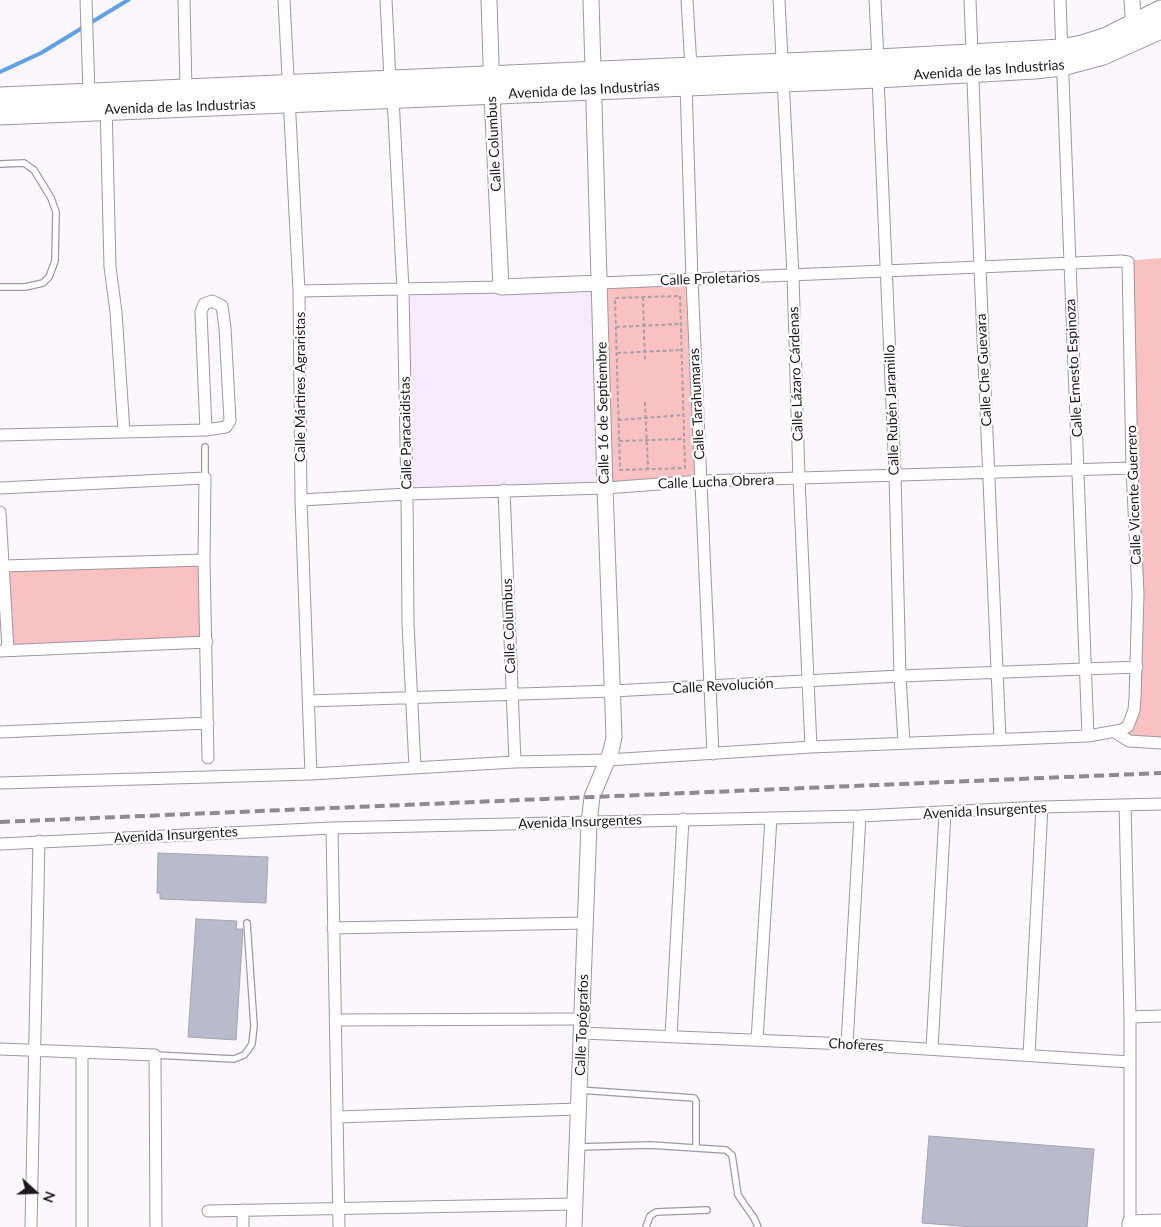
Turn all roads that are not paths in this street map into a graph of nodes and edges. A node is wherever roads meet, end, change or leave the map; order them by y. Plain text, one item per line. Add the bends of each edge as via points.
1 (86, 0) edge
2 (184, 0) edge
3 (284, 0) edge
4 (386, 0) edge
5 (489, 0) edge
6 (591, 0) edge
7 (687, 0) edge
8 (779, 0) edge
9 (875, 0) edge
10 (970, 0) edge
11 (1060, 0) edge
12 (1132, 0) edge
13 (1161, 10) edge
14 (1161, 29) edge
15 (1134, 33) junction
16 (1062, 58) junction
17 (878, 59) junction
18 (973, 63) junction
19 (691, 67) junction
20 (782, 72) junction
21 (878, 78) junction
22 (594, 80) junction
23 (492, 85) junction
24 (686, 85) junction
25 (186, 89) junction
26 (391, 89) junction
27 (288, 94) junction
28 (2, 97) edge
29 (100, 99) junction
30 (0, 115) edge
31 (0, 164) edge
32 (1121, 261) joint
33 (1070, 263) junction
34 (980, 268) junction
35 (886, 272) junction
36 (793, 275) junction
37 (692, 280) junction
38 (600, 283) junction
39 (501, 287) junction
40 (0, 288) edge
41 (403, 289) junction
42 (299, 291) junction
43 (206, 430) junction
44 (124, 432) junction
45 (0, 435) edge
46 (205, 447) dead end
47 (1132, 468) junction
48 (1079, 469) junction
49 (989, 472) junction
50 (895, 475) junction
51 (205, 478) junction
52 (799, 479) junction
53 (701, 481) junction
54 (0, 488) edge
55 (605, 488) junction
56 (504, 490) junction
57 (407, 494) junction
58 (301, 500) junction
59 (0, 512) edge
60 (204, 560) junction
61 (3, 566) junction
62 (206, 642) junction
63 (4, 651) edge
64 (1137, 667) junction
65 (1086, 670) junction
66 (997, 672) junction
67 (900, 676) junction
68 (808, 681) junction
69 (709, 687) junction
70 (612, 691) junction
71 (512, 694) junction
72 (411, 697) junction
73 (309, 701) junction
74 (208, 723) junction
75 (1118, 731) junction
76 (0, 732) edge
77 (1088, 736) junction
78 (1000, 740) junction
79 (904, 743) junction
80 (1161, 743) edge
81 (811, 748) junction
82 (713, 754) junction
83 (208, 758) dead end
84 (608, 760) junction
85 (515, 762) junction
86 (415, 768) junction
87 (311, 774) junction
88 (0, 783) edge
89 (1161, 804) edge
90 (1125, 805) junction
91 (1042, 807) junction
92 (945, 813) junction
93 (860, 816) junction
94 (771, 818) junction
95 (683, 820) junction
96 (589, 823) junction
97 (332, 828) junction
98 (39, 842) junction
99 (0, 844) edge
100 (247, 922) dead end
101 (586, 923) junction
102 (333, 928) junction
103 (1161, 1016) edge
104 (1130, 1017) junction
105 (336, 1020) junction
106 (582, 1026) junction
107 (671, 1036) junction
108 (757, 1040) junction
109 (847, 1044) junction
110 (0, 1049) edge
111 (932, 1049) junction
112 (35, 1050) junction
113 (82, 1052) junction
114 (155, 1055) junction
115 (1029, 1055) junction
116 (1130, 1062) junction
117 (579, 1090) junction
118 (578, 1109) junction
119 (336, 1116) junction
120 (696, 1146) junction
121 (577, 1148) junction
122 (575, 1204) junction
123 (338, 1208) junction
124 (243, 1210) junction
125 (707, 1210) dead end
126 (208, 1211) dead end
127 (1161, 1222) edge
128 (1130, 1225) edge
129 (31, 1227) edge
130 (82, 1227) edge
131 (156, 1227) edge
132 (243, 1227) edge
133 (339, 1227) edge
134 (574, 1227) edge
135 (646, 1227) edge
136 (758, 1227) edge

1 - 29 street via 88,45
2 - 25 street
3 - 27 street, Calle Mártires Agraristas
4 - 26 street, Calle Paracaidistas
5 - 23 street, Calle Columbus
6 - 22 street, Calle 16 de Septiembre
7 - 19 street
8 - 20 street, Calle Lázaro Cárdenas
9 - 17 street
10 - 18 street, Calle Che Guevara
11 - 16 street, Calle Ernesto Espinoza
12 - 15 street
13 - 15 main road, Avenida de las Industrias
14 - 15 main road, Avenida de las Industrias
15 - 16 main road, Avenida de las Industrias via 1103,55
16 - 18 main road, Avenida de las Industrias
16 - 33 street, Calle Ernesto Espinoza
17 - 18 main road, Avenida de las Industrias
17 - 20 main road, Avenida de las Industrias
18 - 21 main road, Avenida de las Industrias
18 - 34 street, Calle Che Guevara
19 - 20 main road, Avenida de las Industrias
19 - 22 main road, Avenida de las Industrias
20 - 21 main road, Avenida de las Industrias
20 - 24 main road, Avenida de las Industrias
20 - 36 street, Calle Lázaro Cárdenas
21 - 35 street, Calle Rubén Jaramillo
22 - 23 main road, Avenida de las Industrias
22 - 24 main road, Avenida de las Industrias
22 - 38 street, Calle 16 de Septiembre
23 - 26 main road, Avenida de las Industrias
23 - 39 street, Calle Columbus
24 - 37 street, Calle Tarahumaras
25 - 27 main road, Avenida de las Industrias
25 - 29 main road, Avenida de las Industrias
26 - 27 main road, Avenida de las Industrias
26 - 41 street, Calle Paracaidistas
27 - 29 main road, Avenida de las Industrias
27 - 42 street, Calle Mártires Agraristas
28 - 29 main road, Avenida de las Industrias
29 - 30 main road, Avenida de las Industrias
29 - 44 street
31 - 40 lane via 24,164 34,170 56,212 55,261 49,277 43,283 25,288
32 - 33 street, Calle Proletarios
32 - 47 street, Calle Vicente Guerrero via 1129,265
33 - 34 street, Calle Proletarios
33 - 48 street, Calle Ernesto Espinoza
34 - 35 street, Calle Proletarios
34 - 49 street, Calle Che Guevara
35 - 36 street, Calle Proletarios
35 - 50 street, Calle Rubén Jaramillo
36 - 37 street, Calle Proletarios
36 - 52 street, Calle Lázaro Cárdenas
37 - 38 street, Calle Proletarios
37 - 53 street, Calle Tarahumaras
38 - 39 street, Calle Proletarios
38 - 55 street, Calle 16 de Septiembre
39 - 41 street, Calle Proletarios
41 - 42 street, Calle Proletarios
41 - 57 street, Calle Paracaidistas
42 - 58 street, Calle Mártires Agraristas
43 - 43 street via 222,428 230,421 226,328 222,306 212,300 204,304 200,312
43 - 44 street
44 - 45 street
46 - 51 lane
47 - 48 street, Calle Lucha Obrera
47 - 64 street, Calle Vicente Guerrero via 1138,594
48 - 49 street, Calle Lucha Obrera
48 - 65 street, Calle Ernesto Espinoza
49 - 50 street, Calle Lucha Obrera
49 - 66 street, Calle Che Guevara
50 - 52 street, Calle Lucha Obrera
50 - 67 street, Calle Rubén Jaramillo
51 - 54 street
51 - 60 street
52 - 53 street, Calle Lucha Obrera
52 - 68 street, Calle Lázaro Cárdenas
53 - 55 street, Calle Lucha Obrera
53 - 69 street, Calle Tarahumaras
55 - 56 street, Calle Lucha Obrera
55 - 70 street, Calle 16 de Septiembre
56 - 57 street, Calle Lucha Obrera
56 - 71 street, Calle Columbus
57 - 58 street, Calle Lucha Obrera
57 - 72 street, Calle Paracaidistas
58 - 73 street, Calle Mártires Agraristas
59 - 61 street
60 - 61 street
60 - 62 street
61 - 63 street
62 - 63 street
62 - 74 street
64 - 65 street, Calle Revolución
64 - 75 street, Calle Vicente Guerrero via 1134,710 1128,726
65 - 66 street, Calle Revolución
65 - 77 street, Calle Ernesto Espinoza
66 - 67 street, Calle Revolución
66 - 78 street, Calle Che Guevara
67 - 68 street, Calle Revolución
67 - 79 street, Calle Rubén Jaramillo
68 - 69 street, Calle Revolución
68 - 81 street, Calle Lázaro Cárdenas
69 - 70 street, Calle Revolución
69 - 82 street, Calle Tarahumaras
70 - 71 street, Calle Revolución
70 - 84 street, Calle 16 de Septiembre via 614,737
71 - 72 street, Calle Revolución
71 - 85 street, Calle Columbus
72 - 73 street, Calle Revolución
72 - 86 street, Calle Paracaidistas
73 - 87 street, Calle Mártires Agraristas
74 - 76 street
74 - 83 street
75 - 77 street
75 - 80 street via 1129,741
77 - 78 street
78 - 79 street
79 - 81 street
81 - 82 street
82 - 84 street
84 - 85 street
84 - 96 street, Calle 16 de Septiembre via 592,797
85 - 86 street
86 - 87 street
87 - 88 street
89 - 90 street, Avenida Insurgentes
90 - 91 street, Avenida Insurgentes
90 - 104 street
91 - 92 street, Avenida Insurgentes
91 - 115 street
92 - 93 street, Avenida Insurgentes
92 - 111 street
93 - 94 street, Avenida Insurgentes
93 - 109 street
94 - 95 street, Avenida Insurgentes
94 - 108 street
95 - 96 street, Avenida Insurgentes
95 - 107 street
96 - 97 street, Avenida Insurgentes
96 - 101 street, Calle Topógrafos
97 - 98 street, Avenida Insurgentes
97 - 102 street
98 - 99 street, Avenida Insurgentes
98 - 112 street
100 - 114 lane via 254,1026 254,1037 248,1050 234,1059
101 - 102 street
101 - 106 street, Calle Topógrafos
102 - 105 street
103 - 104 street
104 - 116 street
105 - 106 street, Choferes
105 - 119 street
106 - 107 street, Choferes
106 - 117 street, Calle Topógrafos
107 - 108 street, Choferes
108 - 109 street, Choferes
109 - 111 street, Choferes
110 - 112 street
111 - 115 street, Choferes
112 - 113 street
112 - 129 street
113 - 114 street
113 - 130 street
114 - 131 street
115 - 116 street, Choferes
116 - 128 street
117 - 118 street, Calle Topógrafos
117 - 120 lane via 694,1098
118 - 119 street
118 - 121 street, Calle Topógrafos
119 - 123 street
120 - 121 lane
120 - 136 lane via 729,1151 738,1195
121 - 122 street, Calle Topógrafos
122 - 123 street
122 - 134 street, Calle Topógrafos
123 - 124 street
123 - 133 street
124 - 126 street
124 - 132 street
125 - 135 lane via 656,1212 650,1216
127 - 128 street

